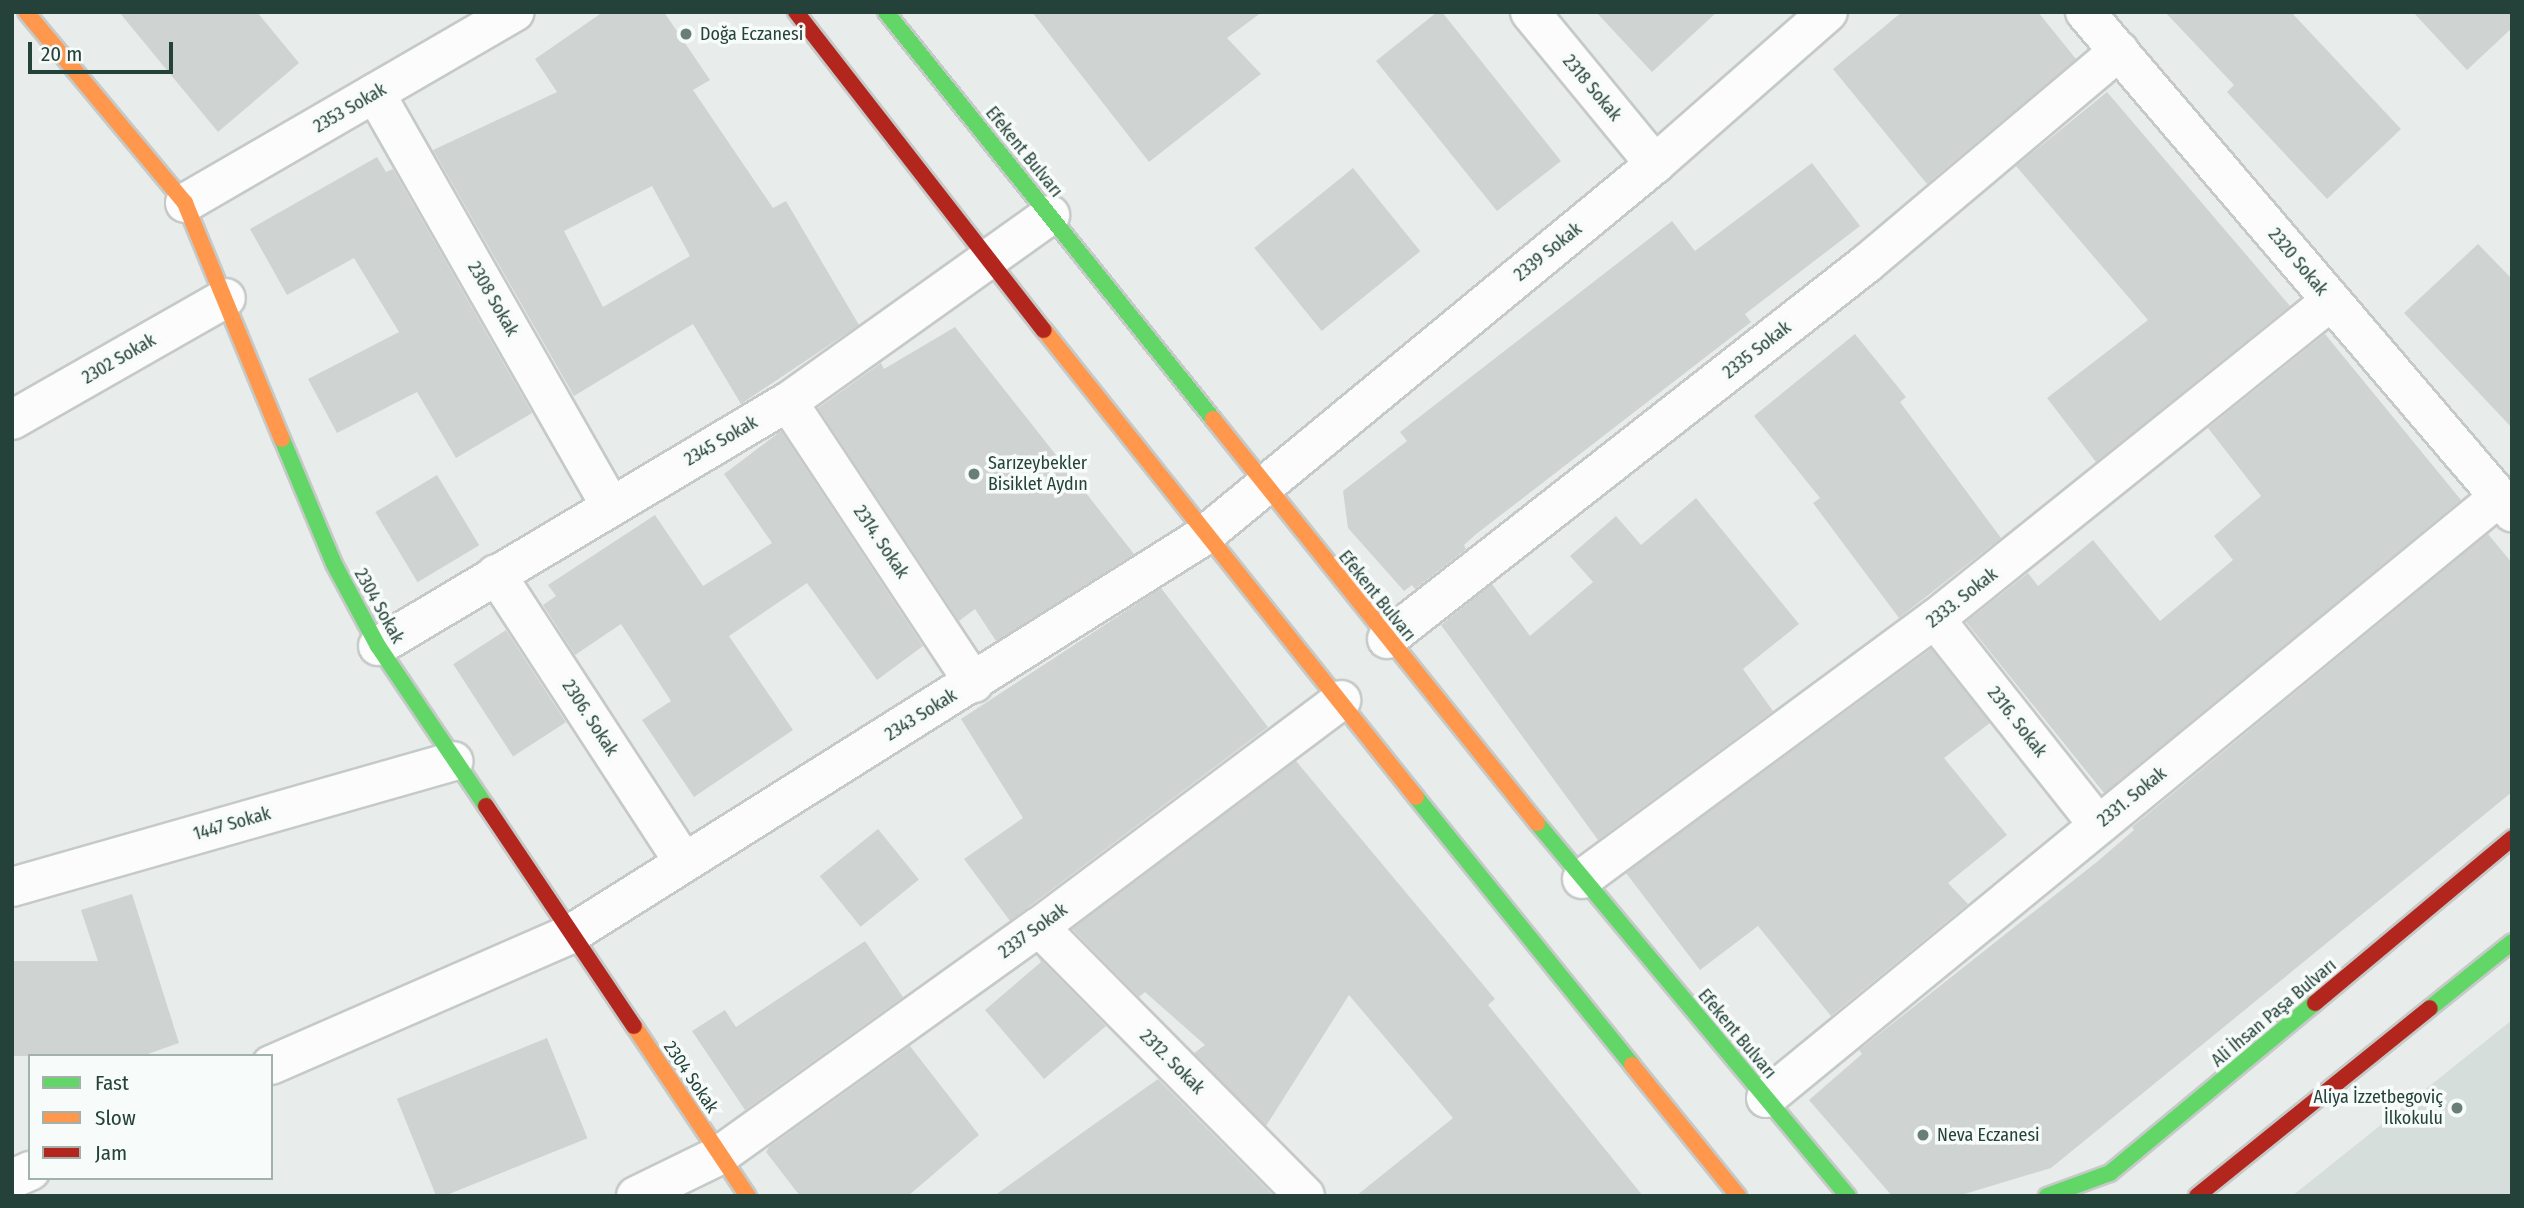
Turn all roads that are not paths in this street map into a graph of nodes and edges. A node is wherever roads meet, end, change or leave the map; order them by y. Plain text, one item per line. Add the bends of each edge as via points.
1 (26, 12) edge
2 (515, 12) edge
3 (796, 12) edge
4 (886, 12) edge
5 (1530, 12) edge
6 (1828, 12) edge
7 (2085, 12) edge
8 (2119, 51) junction
9 (376, 93) junction
10 (1655, 164) junction
11 (185, 204) junction
12 (1050, 215) junction
13 (988, 261) junction
14 (226, 298) junction
15 (2331, 301) junction
16 (788, 402) junction
17 (12, 420) edge
18 (1264, 486) junction
19 (2505, 504) edge
20 (610, 505) junction
21 (1205, 535) junction
22 (496, 574) junction
23 (1936, 619) junction
24 (1387, 639) junction
25 (379, 646) junction
26 (974, 682) junction
27 (1341, 700) junction
28 (453, 761) junction
29 (2098, 825) junction
30 (2512, 838) edge
31 (684, 862) junction
32 (1582, 880) junction
33 (12, 887) edge
34 (1039, 928) junction
35 (571, 934) junction
36 (2512, 942) edge
37 (273, 1064) edge
38 (1766, 1098) junction
39 (720, 1155) junction
40 (636, 1196) edge
41 (748, 1196) edge
42 (1305, 1196) edge
43 (1738, 1196) edge
44 (1848, 1196) edge
45 (2047, 1196) edge
46 (2197, 1196) edge

1 - 11 street, 2304 Sokak
2 - 9 street, 2353 Sokak
3 - 13 street
4 - 12 street, Efekent Bulvarı
5 - 10 street, 2318 Sokak
6 - 10 street, 2339 Sokak
7 - 8 street, 2320 Sokak
8 - 15 street, 2320 Sokak
8 - 24 street, 2335 Sokak via 1866,264
9 - 11 street, 2353 Sokak
9 - 20 street, 2308 Sokak
10 - 18 street, 2339 Sokak
11 - 14 street, 2304 Sokak
12 - 13 street, 2345 Sokak
12 - 18 street, Efekent Bulvarı
13 - 16 street, 2345 Sokak
13 - 21 street
14 - 17 street, 2302 Sokak
14 - 25 street, 2304 Sokak via 334,564
15 - 19 street, 2320 Sokak
15 - 23 street, 2333. Sokak
16 - 20 street, 2345 Sokak
16 - 26 street, 2314. Sokak
18 - 21 street, 2343 Sokak
18 - 24 street, Efekent Bulvarı
19 - 29 street, 2331. Sokak
20 - 22 street, 2345 Sokak
21 - 26 street, 2343 Sokak
21 - 27 street
22 - 25 street, 2345 Sokak
22 - 31 street, 2306. Sokak
23 - 29 street, 2316. Sokak
23 - 32 street, 2333. Sokak
24 - 32 street, Efekent Bulvarı
25 - 28 street, 2304 Sokak
26 - 31 street, 2343 Sokak
27 - 34 street, 2337 Sokak
27 - 43 street
28 - 33 street, 1447 Sokak
28 - 35 street, 2304 Sokak
29 - 38 street, 2331. Sokak
30 - 45 street, Ali İhsan Paşa Bulvarı via 2110,1173
31 - 35 street, 2343 Sokak
32 - 38 street, Efekent Bulvarı
34 - 39 street, 2337 Sokak
34 - 42 street, 2312. Sokak
35 - 37 street, 2343 Sokak
35 - 39 street, 2304 Sokak
36 - 46 street
38 - 44 street, Efekent Bulvarı
39 - 40 street, 2337 Sokak
39 - 41 street, 2304 Sokak

